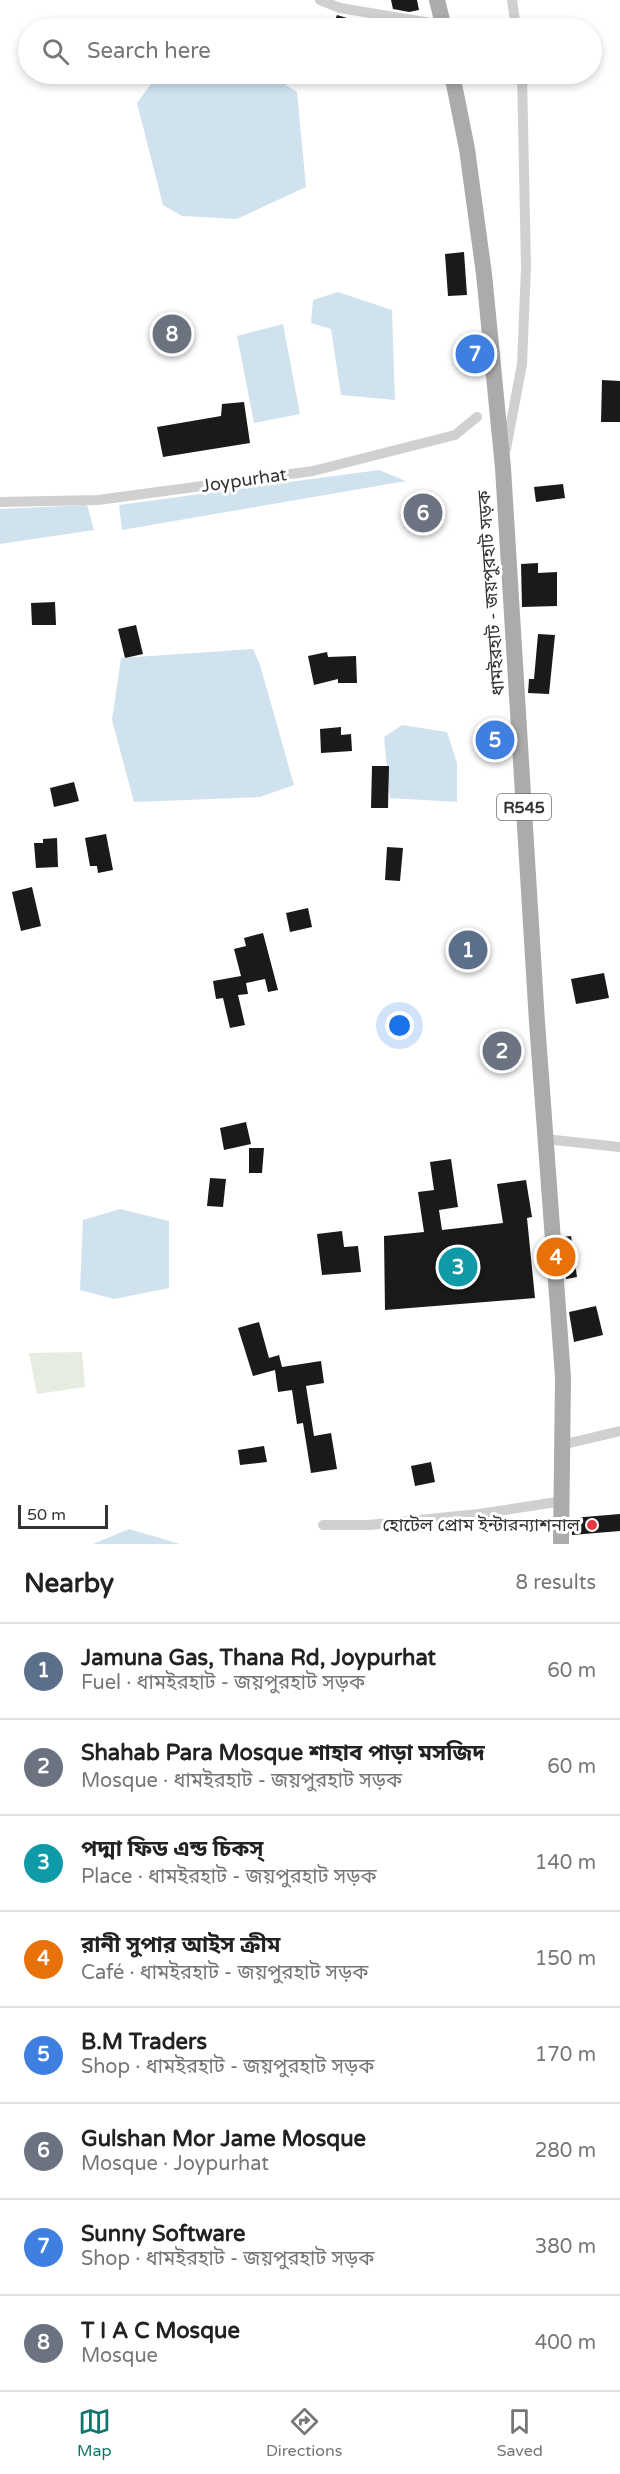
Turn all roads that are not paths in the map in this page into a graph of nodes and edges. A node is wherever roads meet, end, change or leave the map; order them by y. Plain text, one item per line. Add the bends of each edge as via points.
1 (320, 0) edge
2 (437, 0) edge
3 (512, 0) edge
4 (394, 18) edge
5 (441, 18) edge
6 (515, 18) edge
7 (455, 84) edge
8 (522, 84) edge
9 (477, 417) dead end
10 (503, 468) junction
11 (0, 502) edge
12 (545, 1139) junction
13 (620, 1147) edge
14 (620, 1431) edge
15 (561, 1445) junction
16 (563, 1501) junction
17 (323, 1525) dead end
18 (561, 1544) edge

1 - 4 street via 340,8
2 - 5 main road
3 - 6 street
7 - 10 main road, ধামইরহাট - জয়পুরহাট সড়ক / R545 via 484,274
8 - 10 street via 526,267 522,364
9 - 11 street, Joypurhat via 455,435 313,471 98,500
10 - 12 main road, ধামইরহাট - জয়পুরহাট সড়ক / R545
12 - 13 street
12 - 15 main road, ধামইরহাট - জয়পুরহাট সড়ক / R545 via 563,1377
14 - 15 street
15 - 16 main road, ধামইরহাট - জয়পুরহাট সড়ক / R545
16 - 17 street via 479,1514 369,1525
16 - 18 main road, ধামইরহাট - জয়পুরহাট সড়ক / R545

